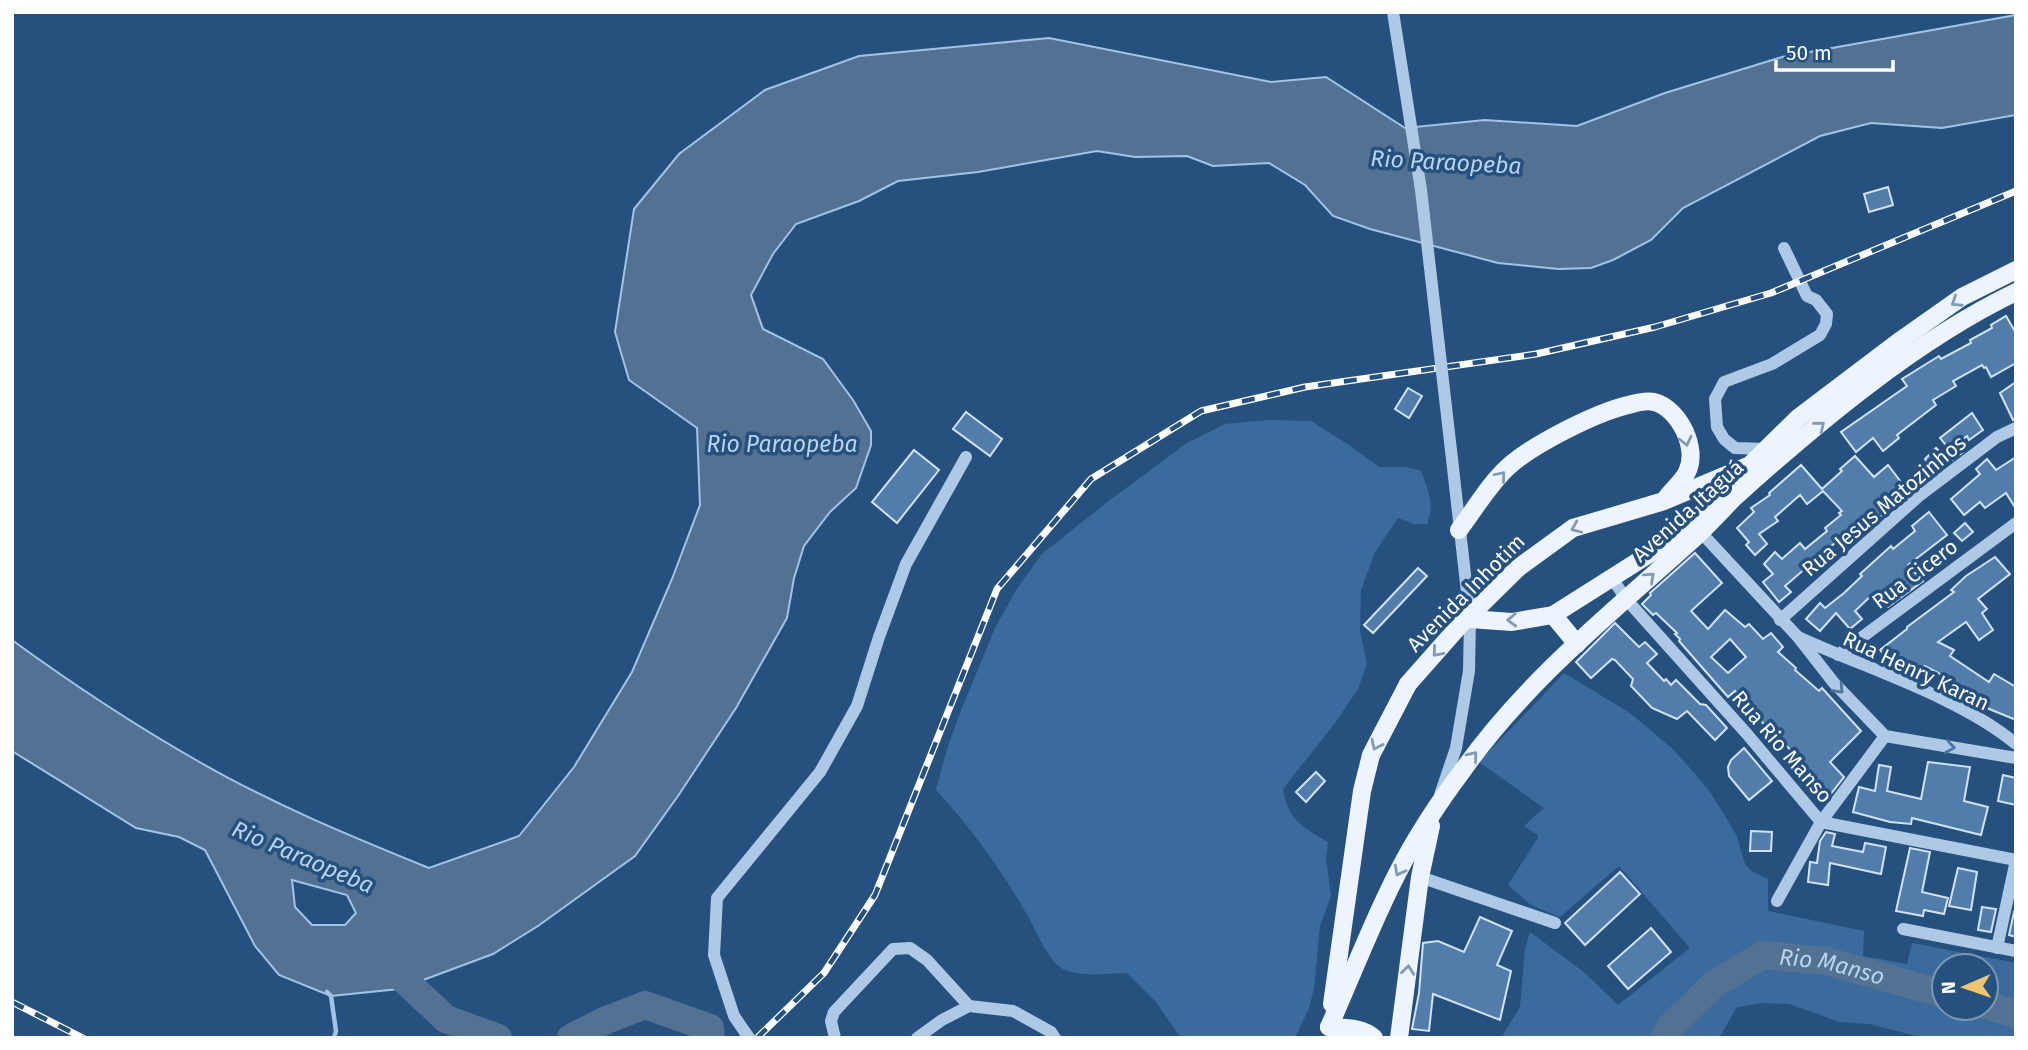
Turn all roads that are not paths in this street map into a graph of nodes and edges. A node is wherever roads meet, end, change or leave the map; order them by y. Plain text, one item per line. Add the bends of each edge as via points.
1 (1393, 12) edge
2 (1784, 248) dead end
3 (2016, 270) edge
4 (2016, 292) edge
5 (2016, 428) edge
6 (1766, 449) junction
7 (967, 457) dead end
8 (1750, 465) junction
9 (1664, 501) junction
10 (2016, 523) edge
11 (1696, 527) junction
12 (1459, 530) junction
13 (1612, 578) junction
14 (1626, 599) junction
15 (1553, 615) junction
16 (1470, 619) junction
17 (1780, 620) junction
18 (1798, 637) junction
19 (1577, 644) junction
20 (1838, 655) junction
21 (1885, 736) junction
22 (2016, 744) edge
23 (2016, 758) edge
24 (1434, 812) junction
25 (1821, 822) junction
26 (2016, 860) edge
27 (1420, 877) junction
28 (1777, 901) dead end
29 (1555, 923) dead end
30 (1903, 929) dead end
31 (1997, 948) junction
32 (2016, 951) edge
33 (969, 1006) junction
34 (1326, 1032) edge
35 (749, 1038) edge
36 (835, 1038) edge
37 (917, 1038) edge
38 (1055, 1038) edge
39 (1374, 1038) edge
40 (1399, 1038) edge

1 - 12 street, bridge via 1421,190
2 - 6 street via 1807,296 1827,314 1826,324 1820,335 1772,363 1724,382 1715,399 1717,427 1724,439 1735,448
3 -> 6 main road, Avenida Inhotim via 1962,297 1901,340 1798,418
11 -> 4 main road, Avenida Itaguá via 1899,363 1979,310
5 - 17 street, Rua Jesus Matozinhos via 1997,437 1919,496
6 - 8 main road, Avenida Inhotim
7 - 35 street via 906,564 857,706 820,772 717,898 714,955 734,1016
8 - 9 main road, Avenida Inhotim
8 - 11 main road
12 -> 9 main road via 1508,467 1529,452 1561,433 1644,402 1654,402 1676,414 1689,448 1687,472
9 -> 34 main road, Avenida Inhotim, bridge via 1573,528 1518,568 1408,684 1371,755 1365,779
10 - 20 street, Rua Cicero
11 - 13 main road
14 -> 11 main road, Avenida Itaguá
11 - 17 street, Rua Henry Karan
12 - 16 street
13 - 14 street, Rua Rio Manso
13 - 15 main road
14 - 19 main road, Avenida Itaguá
14 - 25 street, Rua Rio Manso
15 -> 16 main road via 1512,622
15 - 19 main road
16 - 24 street via 1464,709
17 - 18 street, Rua Henry Karan
18 - 20 street, Rua Henry Karan
18 -> 21 street, Rua Henry Karan
24 -> 19 main road, Avenida Itaguá via 1507,714
20 - 22 street, Rua Henry Karan via 1976,717
21 -> 23 street
21 - 25 street
24 - 27 main road
24 -> 34 main road, Avenida Itaguá via 1398,872
25 - 26 street, Rua Rio Manso
25 - 28 street
26 - 31 street
27 - 29 street
40 -> 27 main road
30 - 31 street
31 - 32 street
33 - 36 street via 927,960 910,948 893,949 834,1012
33 - 37 street
33 - 38 street via 1013,1012
34 - 39 main road via 1352,1028

